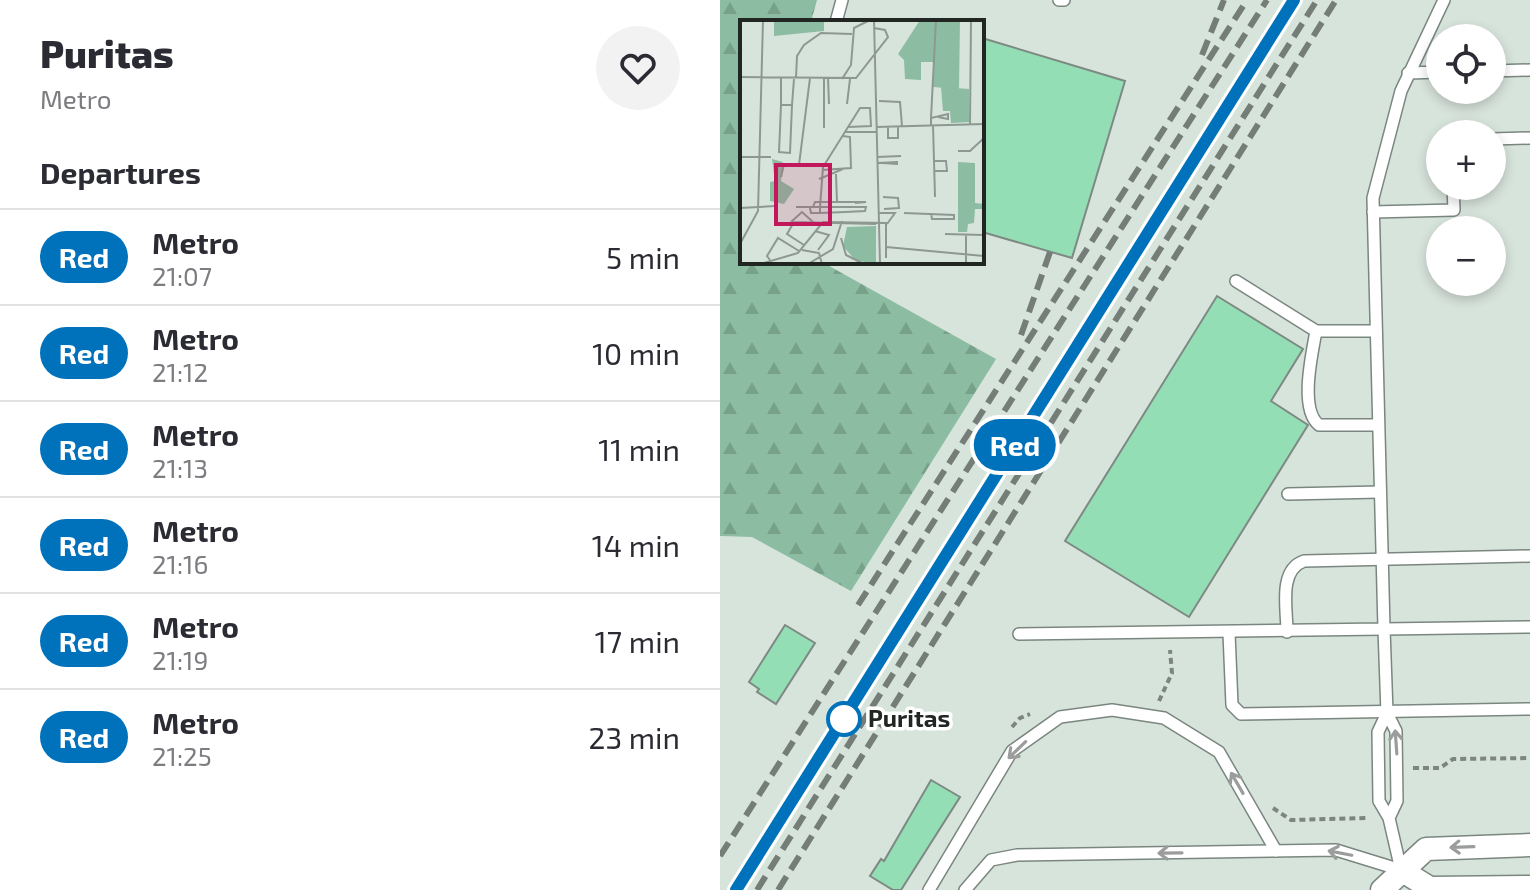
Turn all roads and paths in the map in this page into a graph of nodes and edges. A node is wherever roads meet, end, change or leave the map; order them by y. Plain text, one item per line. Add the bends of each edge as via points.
1 (842, 0) edge
2 (1444, 0) edge
3 (837, 20) edge
4 (1530, 70) edge
5 (1506, 71) edge
6 (1426, 72) edge
7 (1408, 73) junction
8 (1530, 138) edge
9 (1506, 139) edge
10 (1454, 200) edge
11 (1373, 212) junction
12 (1236, 281) dead end
13 (1316, 331) junction
14 (1376, 331) junction
15 (1378, 425) junction
16 (1380, 492) junction
17 (1288, 494) dead end
18 (1530, 556) edge
19 (1382, 558) junction
20 (1530, 627) edge
21 (1384, 629) junction
22 (1287, 632) junction
23 (1229, 633) junction
24 (1019, 634) dead end
25 (1170, 650) dead end
26 (1147, 701) dead end
27 (1530, 709) edge
28 (1034, 712) dead end
29 (1387, 713) junction
30 (1005, 734) dead end
31 (1530, 758) edge
32 (1409, 768) dead end
33 (1269, 801) dead end
34 (1370, 818) dead end
35 (1389, 818) junction
36 (1530, 845) edge
37 (1276, 851) junction
38 (1401, 870) junction
39 (1530, 887) edge
40 (929, 890) edge
41 (965, 890) edge
42 (1382, 890) edge

1 - 3 lane
2 - 7 lane
4 - 5 lane
6 - 7 lane
7 - 11 lane
8 - 9 lane
10 - 11 lane via 1454,210
11 - 14 lane
12 - 13 lane
13 - 14 lane
13 - 15 lane via 1309,374 1313,420 1319,425
14 - 15 lane
15 - 16 lane
16 - 17 lane
16 - 19 lane
18 - 19 lane
19 - 21 lane
19 - 22 lane via 1294,565 1288,574
20 - 21 lane
21 - 22 lane
21 - 29 lane
22 - 23 lane
23 - 24 lane
23 - 29 lane via 1232,705 1241,714
25 - 26 path via 1172,673 1158,703
27 - 29 lane
28 - 30 path
35 -> 29 lane via 1397,801 1396,731
29 - 35 lane via 1378,732 1379,801
31 - 32 path via 1453,759 1440,768
33 - 34 path via 1291,820
35 - 38 lane
36 -> 38 street via 1426,849
38 -> 37 lane via 1336,850
37 -> 40 lane via 1219,752 1164,718 1112,710 1060,717 1012,751
37 -> 41 lane via 1017,855 991,860
38 - 39 street via 1430,888
38 - 42 street

